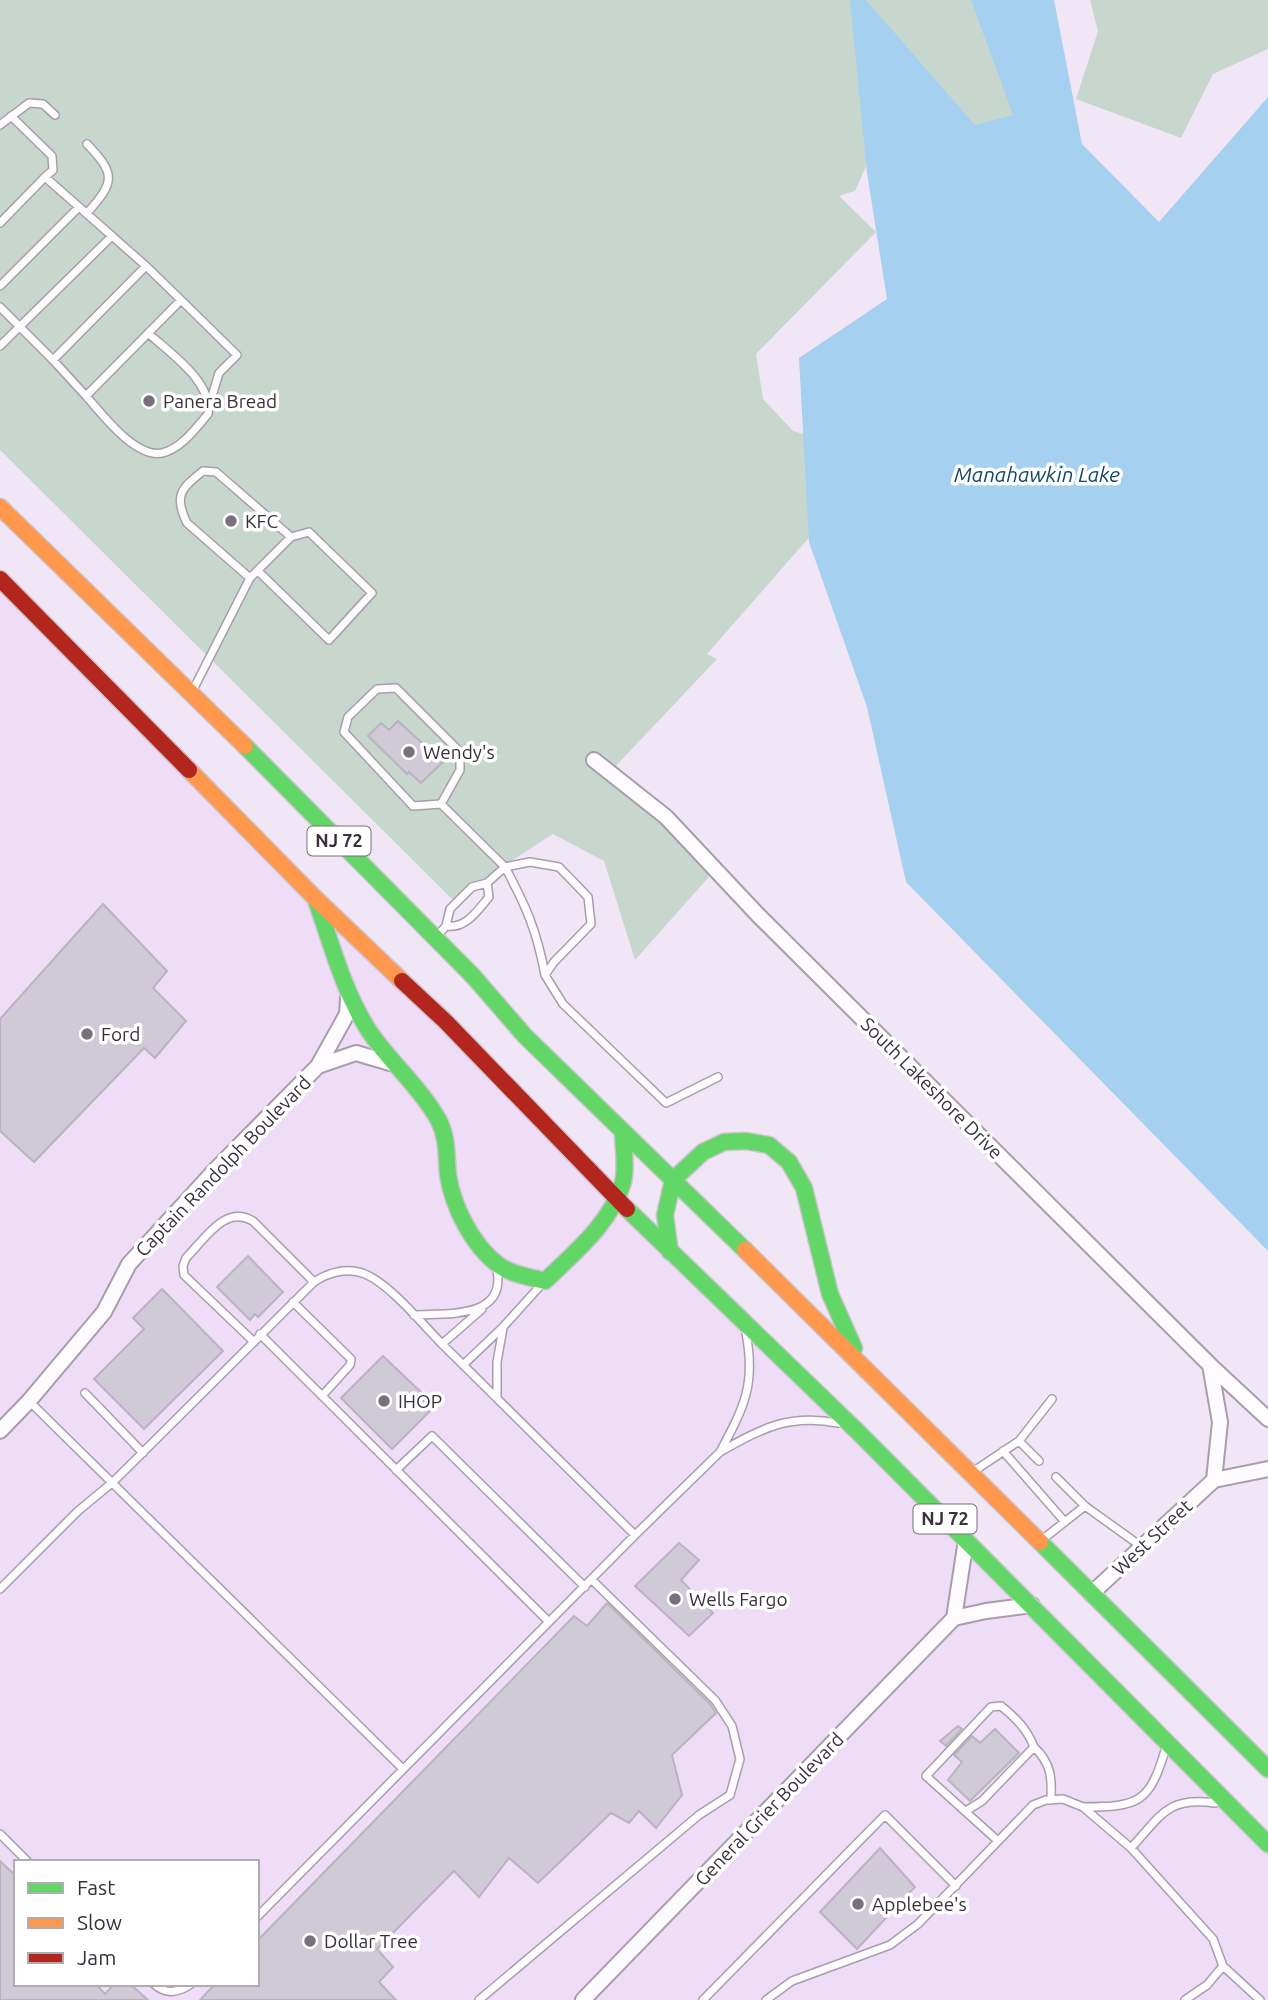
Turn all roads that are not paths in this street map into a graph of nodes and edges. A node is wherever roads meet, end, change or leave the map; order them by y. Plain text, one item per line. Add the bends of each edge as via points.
1 (55, 115) dead end
2 (11, 116) junction
3 (0, 125) edge
4 (87, 144) dead end
5 (46, 177) junction
6 (79, 207) junction
7 (87, 213) junction
8 (0, 223) edge
9 (112, 236) junction
10 (146, 266) junction
11 (0, 286) edge
12 (181, 300) junction
13 (0, 307) edge
14 (20, 327) junction
15 (148, 333) junction
16 (0, 346) edge
17 (53, 360) junction
18 (86, 396) junction
19 (209, 405) junction
20 (0, 507) edge
21 (291, 537) junction
22 (258, 571) junction
23 (250, 578) junction
24 (0, 579) edge
25 (191, 694) junction
26 (594, 760) dead end
27 (440, 804) junction
28 (505, 867) junction
29 (487, 883) junction
30 (316, 899) junction
31 (440, 932) junction
32 (545, 975) junction
33 (348, 990) junction
34 (318, 1066) junction
35 (397, 1066) junction
36 (718, 1077) dead end
37 (623, 1132) junction
38 (673, 1180) junction
39 (617, 1199) junction
40 (670, 1252) junction
41 (496, 1262) junction
42 (545, 1281) junction
43 (314, 1282) junction
44 (293, 1302) junction
45 (483, 1308) junction
46 (414, 1315) junction
47 (743, 1319) junction
48 (503, 1327) junction
49 (260, 1334) junction
50 (254, 1342) junction
51 (442, 1344) junction
52 (860, 1362) junction
53 (463, 1365) junction
54 (1210, 1365) junction
55 (85, 1393) dead end
56 (322, 1396) junction
57 (497, 1397) junction
58 (1052, 1399) dead end
59 (29, 1401) junction
60 (1268, 1419) edge
61 (849, 1425) junction
62 (0, 1430) edge
63 (1019, 1441) junction
64 (1003, 1451) junction
65 (720, 1452) junction
66 (143, 1453) junction
67 (1039, 1461) dead end
68 (1268, 1469) edge
69 (396, 1470) junction
70 (971, 1473) junction
71 (1056, 1477) dead end
72 (1214, 1480) junction
73 (113, 1482) junction
74 (1085, 1506) junction
75 (1065, 1522) junction
76 (635, 1535) junction
77 (966, 1540) junction
78 (1039, 1542) junction
79 (1142, 1547) junction
80 (592, 1580) junction
81 (585, 1587) junction
82 (0, 1589) edge
83 (1091, 1594) junction
84 (1031, 1605) junction
85 (954, 1618) junction
86 (549, 1622) junction
87 (1167, 1743) junction
88 (1034, 1747) junction
89 (403, 1769) junction
90 (1268, 1769) edge
91 (1051, 1800) junction
92 (1228, 1805) junction
93 (1083, 1807) junction
94 (966, 1811) junction
95 (0, 1834) edge
96 (998, 1841) junction
97 (1268, 1844) edge
98 (1130, 1849) junction
99 (26, 1860) edge
100 (956, 1885) junction
101 (259, 1915) edge
102 (1223, 1966) junction
103 (157, 1986) edge
104 (187, 1986) edge
105 (479, 2000) edge
106 (583, 2000) edge
107 (703, 2000) edge
108 (766, 2000) edge
109 (1185, 2000) edge
110 (1261, 2000) edge

1 - 2 lane via 43,104 29,103
2 - 3 lane
2 - 5 lane via 52,156 53,170
4 - 7 lane via 109,172 103,196
5 - 6 lane
5 - 8 lane
6 - 7 lane
6 - 11 lane
7 - 9 lane
9 - 10 lane
9 - 14 lane
10 - 12 lane
10 - 17 lane
12 - 15 lane
12 - 19 lane via 237,355 219,373
13 - 14 lane
14 - 16 lane
14 - 17 lane
15 - 18 lane
15 - 19 lane via 201,383
17 - 18 lane
18 - 19 lane via 136,447 148,452 173,448 208,414
20 - 25 highway, NJ 72
21 - 22 lane
21 - 22 lane via 309,532 372,593 329,640
21 - 23 lane via 216,472 204,471 183,487 179,499 187,523
22 - 23 lane
23 - 25 lane
24 - 30 highway, NJ 72
25 - 31 highway, NJ 72
26 - 54 street, South Lakeshore Drive via 666,817 758,915
27 - 27 lane via 460,770 460,752 396,688 377,689 348,717 344,732 413,806
27 - 28 lane
28 - 29 lane
28 - 32 lane via 538,938
28 - 32 lane via 530,862 559,867 588,897 591,924
29 - 31 lane via 472,887 450,909
29 - 31 lane via 489,897 468,920
30 - 33 highway
30 - 39 highway, NJ 72 via 439,1014
31 - 37 highway, NJ 72 via 525,1036
32 - 36 lane via 563,1004 666,1103
33 - 34 street, Captain Randolph Boulevard via 347,1014
33 - 35 highway via 369,1031
34 - 35 street, Captain Randolph Boulevard via 356,1054
34 - 59 street, Captain Randolph Boulevard via 129,1265 104,1312
35 - 41 highway via 440,1122 455,1200 467,1226
37 - 38 highway, NJ 72
37 - 39 highway via 625,1168
38 - 40 highway via 665,1215
38 - 52 highway, NJ 72
38 - 52 highway via 703,1152 724,1142 769,1144 789,1162 804,1188 830,1294
39 - 40 highway, NJ 72
39 - 42 highway via 585,1242
40 - 47 highway, NJ 72
41 - 42 highway via 520,1276
41 - 45 lane via 500,1283
42 - 48 lane
43 - 44 lane
43 - 46 lane via 339,1271 364,1273
43 - 50 lane via 253,1221 235,1215 225,1218 186,1258 184,1275
44 - 49 lane
44 - 56 lane via 351,1359
45 - 46 lane
45 - 51 lane
46 - 51 lane
47 - 61 highway, NJ 72
47 - 65 lane via 751,1360 748,1386 740,1414
48 - 53 lane
48 - 57 lane
49 - 50 lane
49 - 56 lane
50 - 66 lane
51 - 53 lane
52 - 70 highway, NJ 72
53 - 57 lane
54 - 60 street, South Lakeshore Drive
54 - 72 street via 1220,1422
55 - 66 lane
56 - 69 lane
57 - 76 lane
58 - 63 lane
59 - 62 street, Captain Randolph Boulevard
59 - 73 lane
61 - 65 lane via 818,1419 790,1421 756,1430
61 - 77 highway, NJ 72
63 - 64 lane
63 - 67 lane
64 - 70 lane
64 - 75 lane
65 - 76 lane
66 - 73 lane
68 - 72 street
69 - 81 lane via 432,1436
69 - 86 lane
70 - 78 highway, NJ 72
71 - 74 lane
72 - 79 street, West Street
73 - 82 lane
73 - 89 lane
74 - 75 lane
74 - 79 lane
75 - 78 lane
76 - 80 lane
77 - 84 highway, NJ 72
77 - 85 street
78 - 83 highway, NJ 72
79 - 83 street, West Street
80 - 81 lane
80 - 105 lane via 715,1700 732,1726 740,1759 730,1795 699,1815
81 - 86 lane
83 - 90 highway, NJ 72
84 - 85 street
84 - 87 highway, NJ 72
85 - 106 street, General Grier Boulevard
86 - 89 lane
87 - 92 highway, NJ 72
87 - 93 lane via 1150,1789 1134,1803
88 - 91 lane via 1050,1769
88 - 94 lane via 982,1801
88 - 94 lane via 1017,1720 1001,1706 991,1707 926,1776
89 - 101 lane
91 - 93 lane via 1063,1799
91 - 96 lane via 1033,1805
92 - 97 highway, NJ 72
92 - 98 lane via 1189,1800 1169,1807
93 - 98 lane
94 - 96 lane
95 - 99 lane
96 - 100 lane
98 - 102 lane via 1213,1939
100 - 107 lane via 885,1815
100 - 108 lane via 890,1945 792,1981
102 - 109 lane
102 - 110 lane
103 - 104 lane via 174,1992

